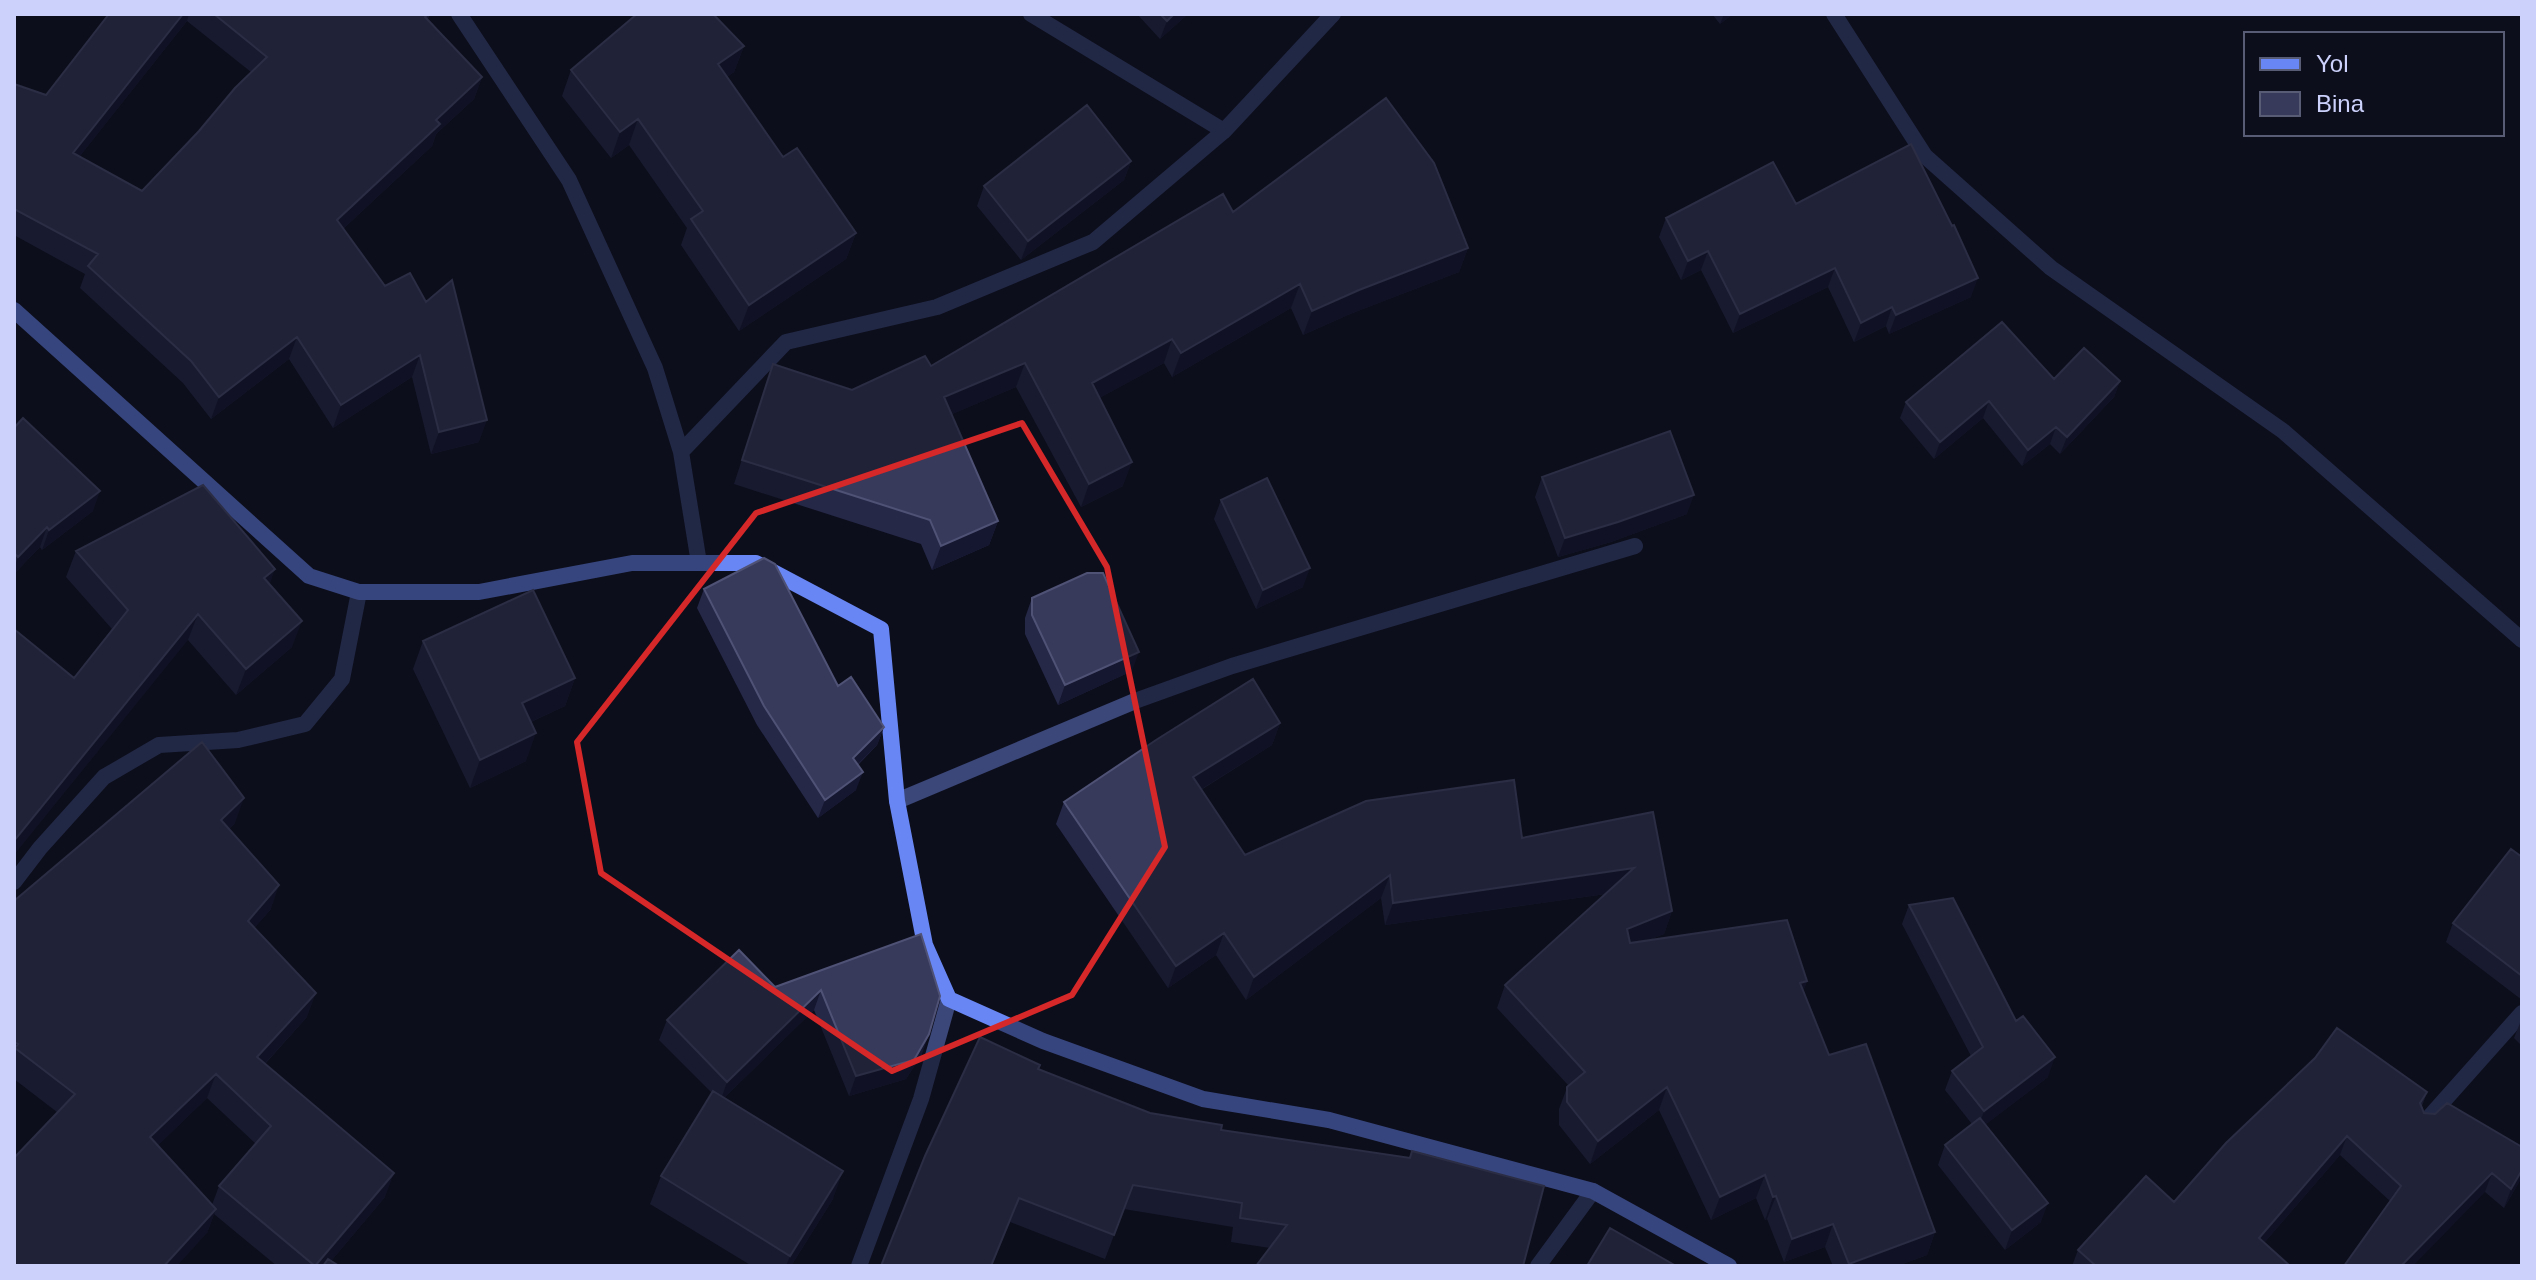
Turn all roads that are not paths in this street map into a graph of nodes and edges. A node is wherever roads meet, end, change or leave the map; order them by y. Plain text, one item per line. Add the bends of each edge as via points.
1 (459, 14) edge
2 (1031, 14) edge
3 (1333, 14) edge
4 (1834, 14) edge
5 (1224, 131) junction
6 (14, 310) edge
7 (681, 452) junction
8 (1635, 546) dead end
9 (699, 563) junction
10 (359, 592) junction
11 (2522, 640) edge
12 (897, 801) junction
13 (14, 882) edge
14 (949, 999) junction
15 (2522, 1013) edge
16 (2424, 1123) edge
17 (1593, 1191) junction
18 (859, 1266) edge
19 (1538, 1266) edge
20 (1729, 1266) edge

1 - 7 street via 569,180 655,368
2 - 5 street
3 - 5 street
4 - 11 street via 1925,156 2051,268 2283,431
5 - 7 street via 1093,242 937,307 786,342
6 - 10 street via 309,576
7 - 9 street
8 - 12 street via 1232,666
9 - 10 street via 632,563 479,592
9 - 12 street via 756,563 881,629
10 - 13 street via 342,679 305,724 238,740 159,745 104,777
12 - 14 street via 925,945
14 - 17 street via 1043,1041 1203,1099 1329,1120
14 - 18 street via 921,1099
15 - 16 street
17 - 19 street
17 - 20 street

